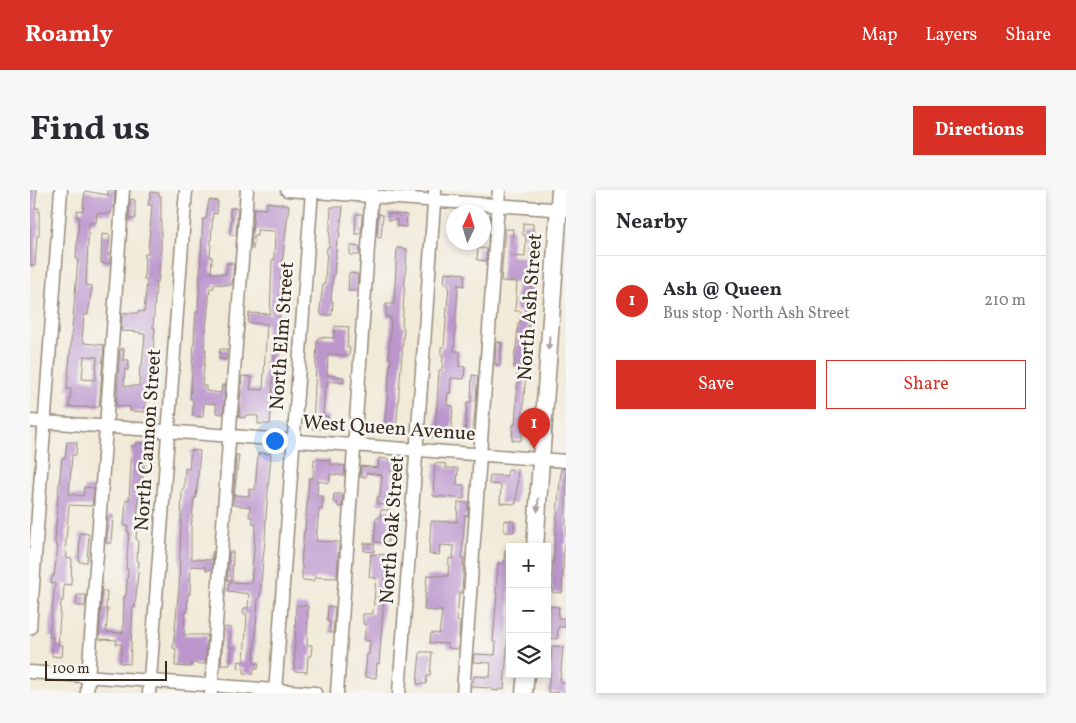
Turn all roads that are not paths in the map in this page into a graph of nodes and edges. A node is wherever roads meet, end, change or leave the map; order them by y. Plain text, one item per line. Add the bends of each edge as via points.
1 (61, 190) edge
2 (123, 190) edge
3 (186, 190) edge
4 (248, 190) edge
5 (287, 190) edge
6 (499, 190) edge
7 (560, 190) edge
8 (312, 191) edge
9 (372, 193) edge
10 (435, 195) edge
11 (498, 205) junction
12 (562, 210) edge
13 (30, 421) edge
14 (45, 422) junction
15 (106, 427) junction
16 (168, 431) junction
17 (230, 436) junction
18 (294, 441) junction
19 (354, 445) junction
20 (417, 449) junction
21 (480, 454) junction
22 (541, 459) junction
23 (566, 460) edge
24 (535, 543) edge
25 (30, 628) edge
26 (30, 672) edge
27 (88, 676) junction
28 (526, 678) edge
29 (150, 687) edge
30 (211, 690) edge
31 (275, 692) edge
32 (87, 693) edge
33 (315, 693) edge
34 (337, 693) edge
35 (399, 693) edge
36 (462, 693) edge
37 (524, 693) edge

1 - 14 street
2 - 15 street
3 - 16 street, North Cannon Street
4 - 17 street
5 - 8 street
6 - 11 street
7 - 12 main road, North Ash Street
8 - 9 street
8 - 18 street, North Elm Street
9 - 10 street
9 - 19 street
10 - 11 street
10 - 20 street, North Oak Street
11 - 12 street
11 - 21 street
12 -> 22 main road, North Ash Street
13 - 14 street, West Queen Avenue
14 - 15 street, West Queen Avenue
14 - 25 street
15 - 16 street, West Queen Avenue
15 - 27 street
16 - 17 street, West Queen Avenue
16 - 29 street, North Cannon Street
17 - 18 street, West Queen Avenue
17 - 30 street
18 - 19 street, West Queen Avenue
18 - 31 street, North Elm Street
19 - 20 street, West Queen Avenue
19 - 34 street
20 - 21 street, West Queen Avenue
20 - 35 street, North Oak Street
21 - 22 street, West Queen Avenue
21 - 36 street
22 - 23 street, West Queen Avenue
22 -> 24 main road, North Ash Street
26 - 27 street
27 - 29 street
27 - 32 street
28 - 37 main road
29 - 30 street
30 - 31 street
31 - 33 street

